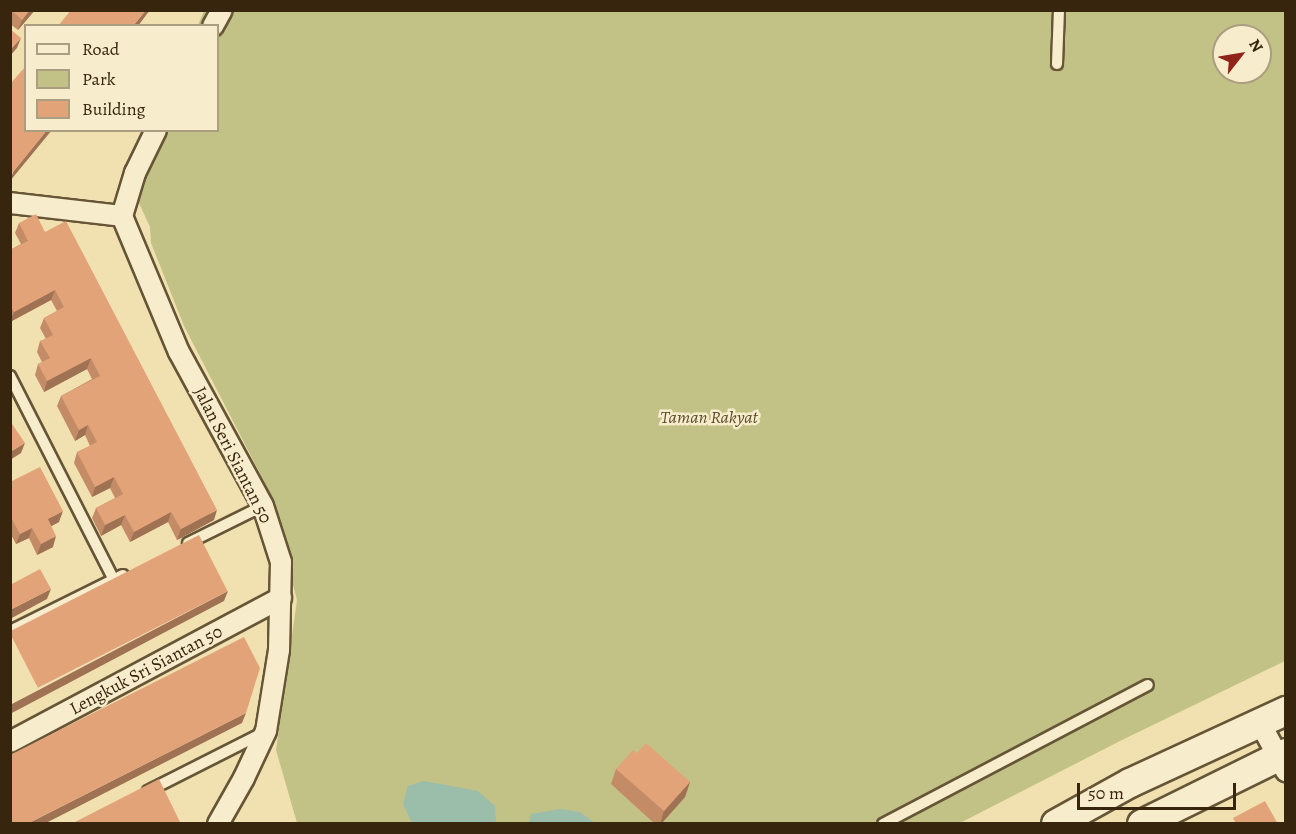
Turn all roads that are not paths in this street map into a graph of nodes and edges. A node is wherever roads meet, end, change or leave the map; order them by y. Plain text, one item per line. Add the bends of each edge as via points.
1 (222, 10) edge
2 (1059, 10) edge
3 (214, 24) edge
4 (1057, 64) dead end
5 (155, 132) edge
6 (10, 203) edge
7 (122, 216) junction
8 (10, 376) edge
9 (263, 506) junction
10 (178, 548) edge
11 (135, 569) edge
12 (114, 580) junction
13 (281, 598) junction
14 (10, 631) edge
15 (1148, 685) dead end
16 (1286, 711) edge
17 (1260, 723) junction
18 (266, 731) junction
19 (10, 742) edge
20 (1283, 760) edge
21 (134, 798) edge
22 (889, 822) edge
23 (218, 824) edge
24 (1056, 824) edge
25 (1142, 824) edge

1 - 3 street
2 - 4 lane
5 - 7 street via 135,173
6 - 7 street
7 - 9 street, Jalan Seri Siantan 50 via 179,352
8 - 12 lane
9 - 10 lane
9 - 13 street, Jalan Seri Siantan 50 via 281,562
11 - 12 lane
12 - 14 lane
13 - 18 street, Jalan Seri Siantan 50 via 279,650
13 - 19 street, Lengkuk Sri Siantan 50
15 - 22 lane
16 - 17 street
17 - 20 street
17 - 24 street via 1130,783
18 - 21 lane
18 - 23 street, Jalan Seri Siantan 50
20 - 25 street

